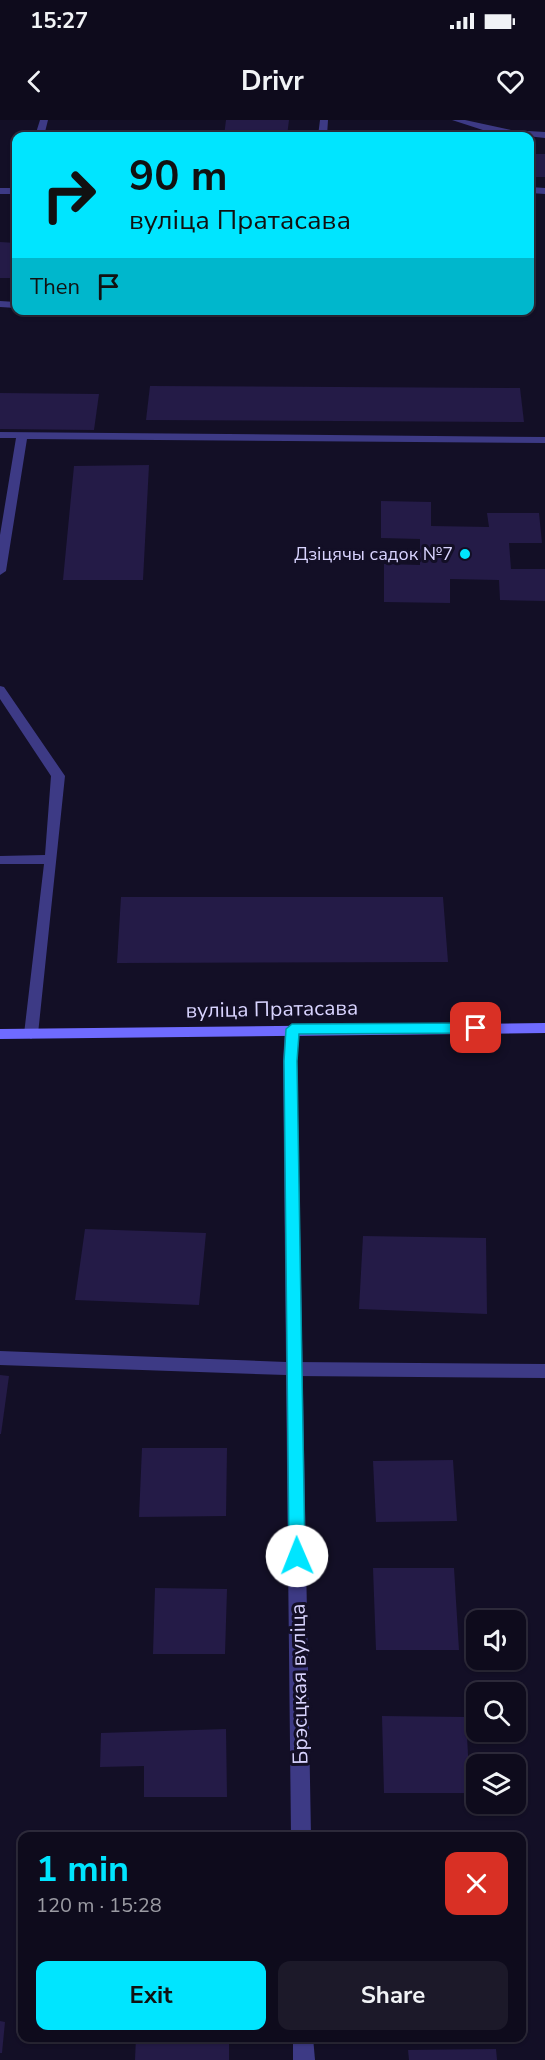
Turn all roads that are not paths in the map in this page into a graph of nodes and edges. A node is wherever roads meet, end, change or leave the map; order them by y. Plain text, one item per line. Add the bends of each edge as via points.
1 (456, 120) edge
2 (502, 132) edge
3 (0, 435) edge
4 (22, 435) junction
5 (545, 440) edge
6 (0, 571) edge
7 (0, 690) edge
8 (51, 858) junction
9 (0, 860) edge
10 (545, 1028) edge
11 (292, 1029) junction
12 (0, 1034) edge
13 (31, 1034) junction
14 (0, 1358) edge
15 (294, 1369) junction
16 (545, 1371) edge
17 (301, 1832) edge
18 (303, 2042) edge
19 (304, 2060) edge

1 - 2 street
3 - 4 street
4 - 5 street
4 - 6 street
7 - 8 street via 58,777
8 - 9 street
8 - 13 street
10 - 11 main road, вуліца Пратасава
11 - 13 main road, вуліца Пратасава
11 - 15 street, Брэсцкая вуліца
12 - 13 main road, вуліца Пратасава
14 - 15 street
15 - 16 street
15 - 17 street, Брэсцкая вуліца
18 - 19 street

